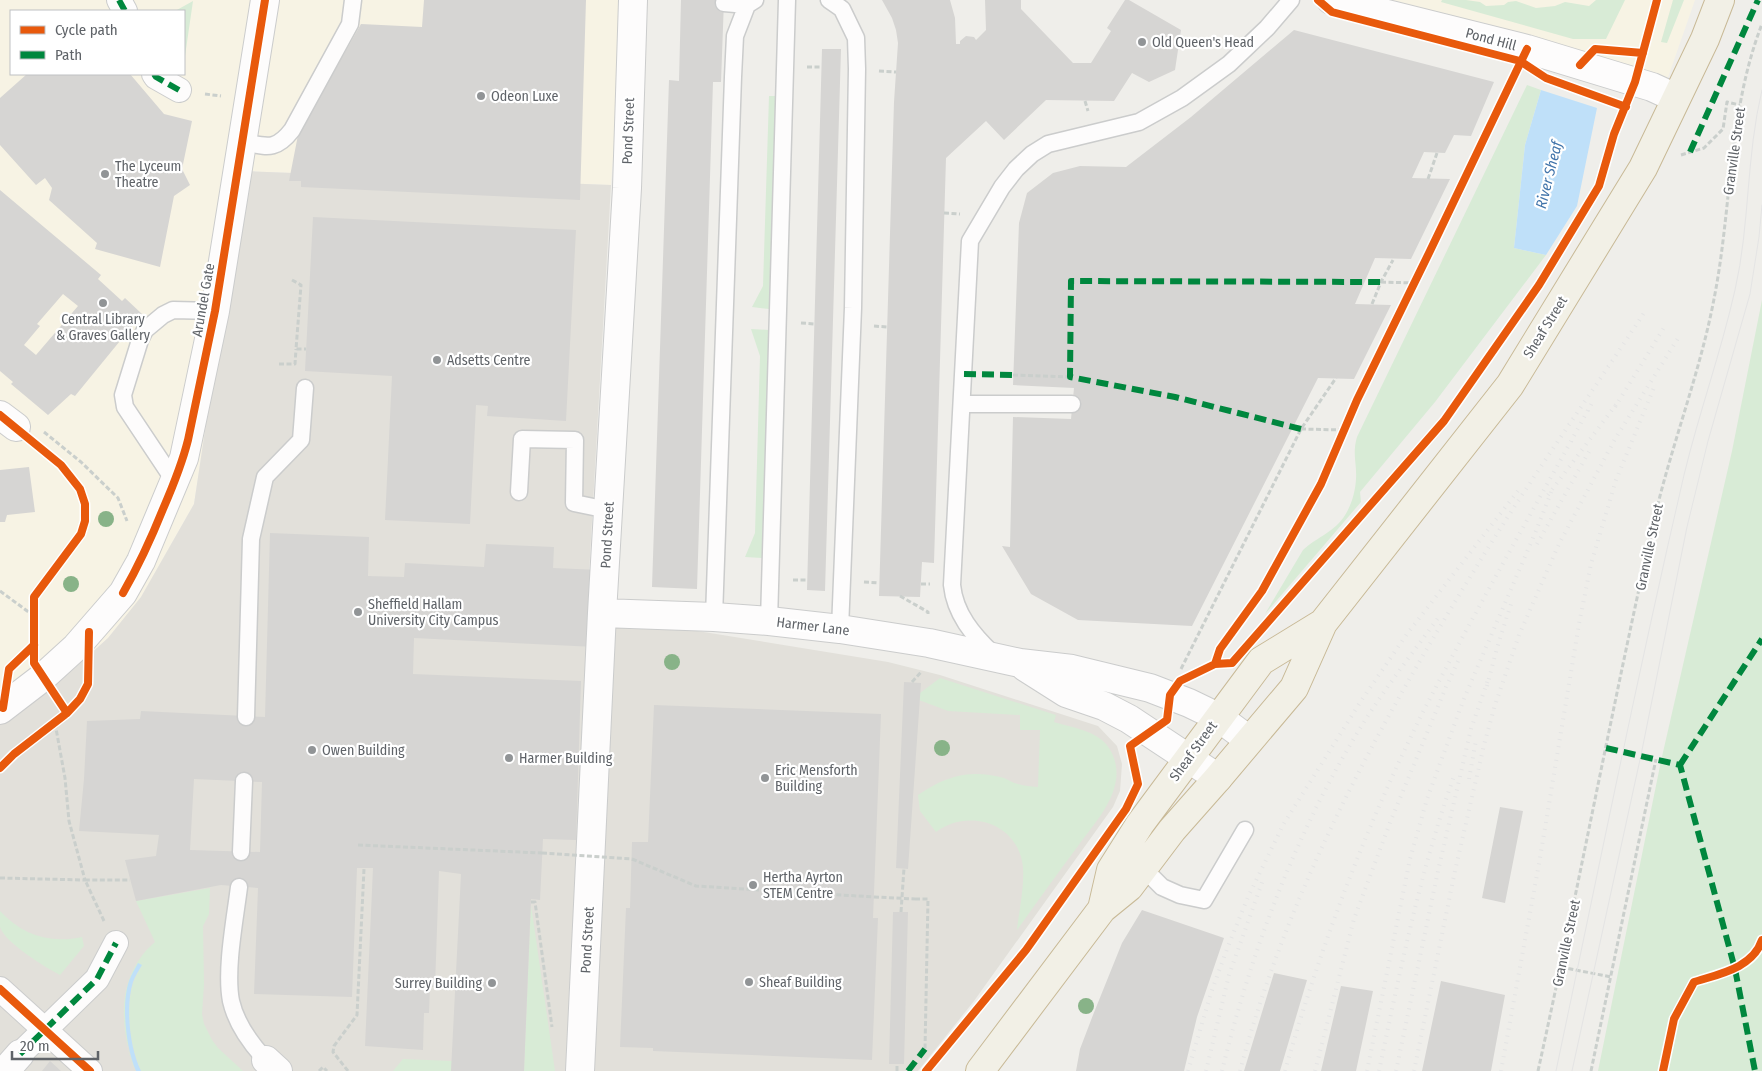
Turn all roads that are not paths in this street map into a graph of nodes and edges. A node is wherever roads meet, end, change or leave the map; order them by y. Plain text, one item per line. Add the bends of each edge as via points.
1 (265, 0) edge
2 (353, 0) edge
3 (633, 0) edge
4 (787, 0) edge
5 (829, 0) edge
6 (1290, 0) edge
7 (1331, 0) edge
8 (1720, 0) edge
9 (751, 2) edge
10 (724, 3) dead end
11 (155, 75) edge
12 (179, 90) road end
13 (1676, 98) junction
14 (242, 142) junction
15 (214, 311) junction
16 (305, 388) dead end
17 (962, 404) junction
18 (1072, 404) dead end
19 (174, 482) junction
20 (519, 492) dead end
21 (608, 510) junction
22 (602, 614) junction
23 (714, 616) junction
24 (769, 621) junction
25 (1323, 623) junction
26 (840, 629) junction
27 (1008, 661) junction
28 (0, 710) edge
29 (1218, 716) junction
30 (246, 717) dead end
31 (1249, 740) junction
32 (1188, 758) junction
33 (1218, 778) junction
34 (244, 781) dead end
35 (1245, 830) dead end
36 (241, 852) dead end
37 (1143, 868) junction
38 (239, 886) dead end
39 (1102, 910) junction
40 (116, 943) road end
41 (0, 989) edge
42 (45, 1030) junction
43 (12, 1062) edge
44 (272, 1066) edge
45 (90, 1071) edge
46 (580, 1071) edge
47 (980, 1071) edge

1 - 14 street, Arundel Gate
2 - 14 lane via 350,24 292,130 279,144
3 - 21 street, Pond Street via 627,188
4 - 24 lane
5 - 26 lane via 842,9 856,38 857,69 853,308
6 - 17 lane via 1267,28 1229,64 1182,98 1139,122 1048,144 1016,169 970,241
7 - 13 street, Pond Hill via 1526,49 1652,87
8 - 13 highway, Sheaf Street
9 - 10 lane
9 - 23 lane via 735,36
11 - 12 street
13 - 25 highway, Sheaf Street via 1643,168 1510,385
14 - 15 street, Arundel Gate
15 - 19 street, Arundel Gate via 184,458
15 - 19 lane via 173,310 148,327 141,336 123,395 126,407
16 - 30 lane via 301,440 264,477 251,539
17 - 18 lane
17 - 27 lane via 953,596 967,626
19 - 28 street, Arundel Gate via 141,561 123,593 76,647
20 - 21 lane via 522,439 575,440 574,503
21 - 22 street, Pond Street
22 - 23 street, Harmer Lane
22 - 46 street, Pond Street
23 - 24 street, Harmer Lane
24 - 26 street, Harmer Lane
25 - 29 highway, Sheaf Street via 1261,661
25 - 31 highway, Sheaf Street via 1294,688
26 - 27 street, Harmer Lane via 929,643
27 - 29 street, Harmer Lane via 1072,669 1150,688
27 - 32 street, Harmer Lane via 1066,693 1129,719
29 - 31 street, Harmer Lane
29 - 32 highway, Sheaf Street
31 - 33 highway, Sheaf Street
32 - 33 street, Harmer Lane
32 - 39 highway, Sheaf Street via 1111,870
33 - 37 highway, Sheaf Street via 1198,798
34 - 36 lane
35 - 37 lane via 1204,900 1162,887
37 - 39 highway, Sheaf Street via 1130,887
38 - 44 lane via 229,978 232,1002 254,1048
39 - 47 highway, Sheaf Street
40 - 42 street via 97,979
41 - 42 street
42 - 43 street
42 - 45 street

